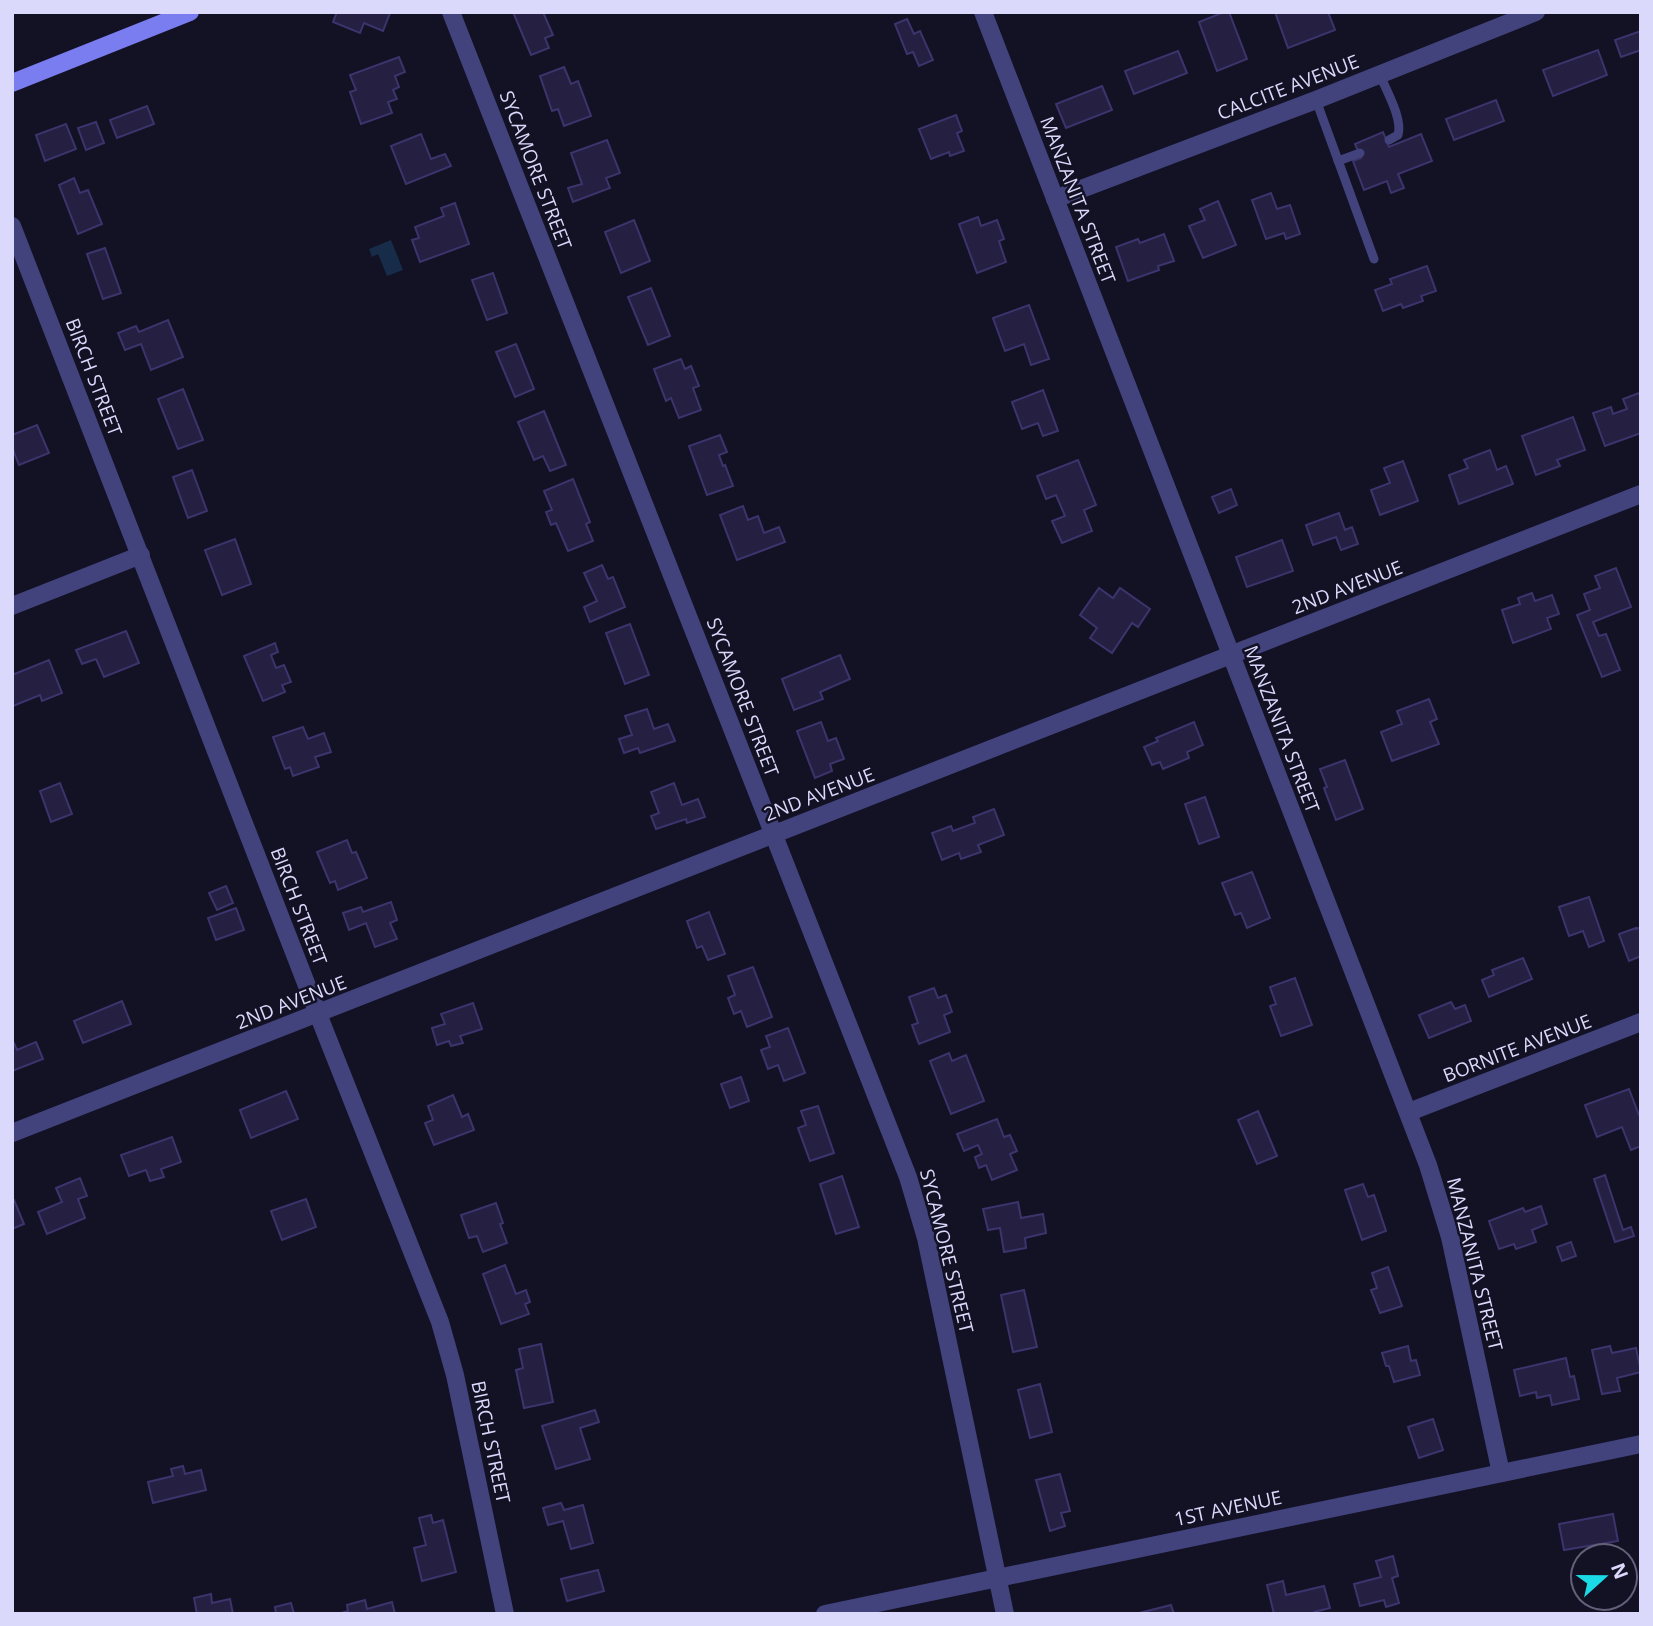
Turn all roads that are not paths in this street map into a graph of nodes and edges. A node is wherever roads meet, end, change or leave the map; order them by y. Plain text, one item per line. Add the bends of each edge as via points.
1 (190, 12) edge
2 (451, 12) edge
3 (983, 12) edge
4 (1536, 12) edge
5 (1380, 75) junction
6 (12, 83) edge
7 (1315, 100) junction
8 (1389, 140) dead end
9 (1360, 153) dead end
10 (1338, 161) junction
11 (1055, 199) junction
12 (12, 226) edge
13 (1374, 259) dead end
14 (1641, 494) edge
15 (141, 555) junction
16 (12, 606) edge
17 (1231, 655) junction
18 (774, 834) junction
19 (318, 1014) junction
20 (1641, 1022) edge
21 (1409, 1112) junction
22 (12, 1133) edge
23 (1641, 1444) edge
24 (1501, 1473) junction
25 (998, 1577) junction
26 (505, 1614) edge
27 (825, 1614) edge
28 (1005, 1614) edge

1 - 6 street
2 - 18 street, SYCAMORE STREET
3 - 11 street, MANZANITA STREET
4 - 5 street, CALCITE AVENUE
5 - 7 street, CALCITE AVENUE
5 - 8 lane via 1400,129
7 - 10 lane
7 - 11 street, CALCITE AVENUE
9 - 10 lane
10 - 13 lane
11 - 17 street, MANZANITA STREET
12 - 15 street, BIRCH STREET
14 - 17 street, 2ND AVENUE
15 - 16 street
15 - 19 street, BIRCH STREET
17 - 18 street, 2ND AVENUE
17 - 21 street, MANZANITA STREET
18 - 19 street, 2ND AVENUE
18 - 25 street, SYCAMORE STREET via 917,1207
19 - 22 street, 2ND AVENUE
19 - 26 street, BIRCH STREET via 446,1341
20 - 21 street, BORNITE AVENUE
21 - 24 street, MANZANITA STREET via 1450,1237
23 - 24 street, 1ST AVENUE
24 - 25 street, 1ST AVENUE
25 - 27 street, 1ST AVENUE
25 - 28 street, SYCAMORE STREET

